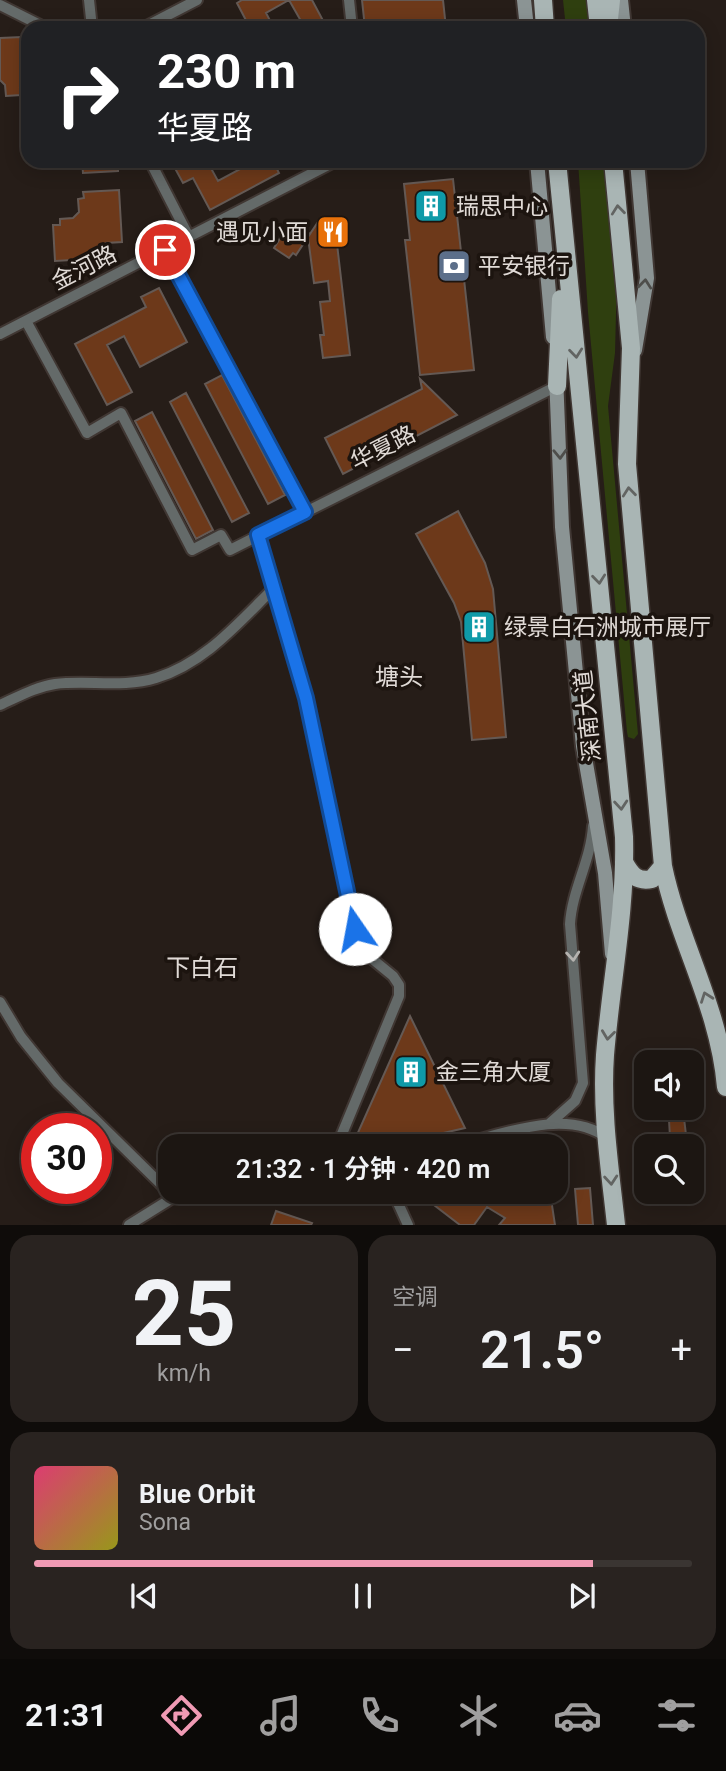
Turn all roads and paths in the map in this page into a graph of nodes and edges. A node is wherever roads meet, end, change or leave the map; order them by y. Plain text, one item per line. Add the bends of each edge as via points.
1 (89, 0) edge
2 (197, 0) edge
3 (349, 0) edge
4 (524, 0) edge
5 (596, 0) edge
6 (611, 0) edge
7 (621, 0) edge
8 (543, 3) edge
9 (0, 5) edge
10 (32, 21) edge
11 (91, 21) edge
12 (156, 21) edge
13 (351, 21) edge
14 (526, 21) edge
15 (543, 21) edge
16 (598, 21) edge
17 (609, 21) edge
18 (623, 21) edge
19 (154, 168) edge
20 (323, 168) edge
21 (538, 168) edge
22 (558, 168) edge
23 (614, 168) edge
24 (638, 168) edge
25 (561, 212) junction
26 (189, 237) junction
27 (165, 250) junction
28 (26, 321) junction
29 (0, 334) edge
30 (631, 375) junction
31 (557, 386) junction
32 (305, 512) junction
33 (258, 535) junction
34 (274, 588) junction
35 (0, 705) edge
36 (593, 805) junction
37 (624, 862) junction
38 (663, 866) junction
39 (614, 982) junction
40 (0, 1002) edge
41 (726, 1087) edge
42 (549, 1124) junction
43 (342, 1134) edge
44 (506, 1134) edge
45 (608, 1139) junction
46 (158, 1181) edge
47 (163, 1204) edge
48 (398, 1204) edge
49 (129, 1225) edge
50 (408, 1225) edge
51 (616, 1225) edge

1 - 11 street
2 - 12 street
3 - 13 street
4 - 14 main road
5 - 16 main road
6 - 17 main road
7 - 18 main road
8 - 15 main road
9 - 10 street
19 - 26 street
20 - 26 street, 金河路
21 - 31 main road
22 - 25 main road, 深南大道
30 -> 23 main road
30 -> 24 main road via 647,278
25 - 31 main road
25 -> 37 main road, 深南大道 via 615,731
26 - 27 street, 金河路
27 - 28 street, 金河路
27 - 32 street
28 - 29 street, 金河路
28 - 33 street, 华夏路 via 87,433 121,413 192,550 221,535 230,550
38 -> 30 main road via 627,464
31 - 32 street, 华夏路
31 -> 36 main road via 562,527
32 - 33 street, 华夏路
33 - 34 street
34 - 35 street via 213,648 186,666 155,678 122,683 56,684
34 - 43 street via 306,698 360,949 398,985 399,996
36 - 39 main road via 605,873
36 -> 42 street via 591,845 570,924 583,1083 575,1101
37 - 38 main road via 642,880 652,879
37 - 39 main road, 深南大道
41 -> 38 main road via 717,1027 670,898
39 -> 45 main road, 深南大道 via 605,1056
40 - 46 street via 58,1083
42 - 44 street
42 - 45 street via 582,1125
45 -> 51 main road, 深南大道
47 - 49 street
48 - 50 street

